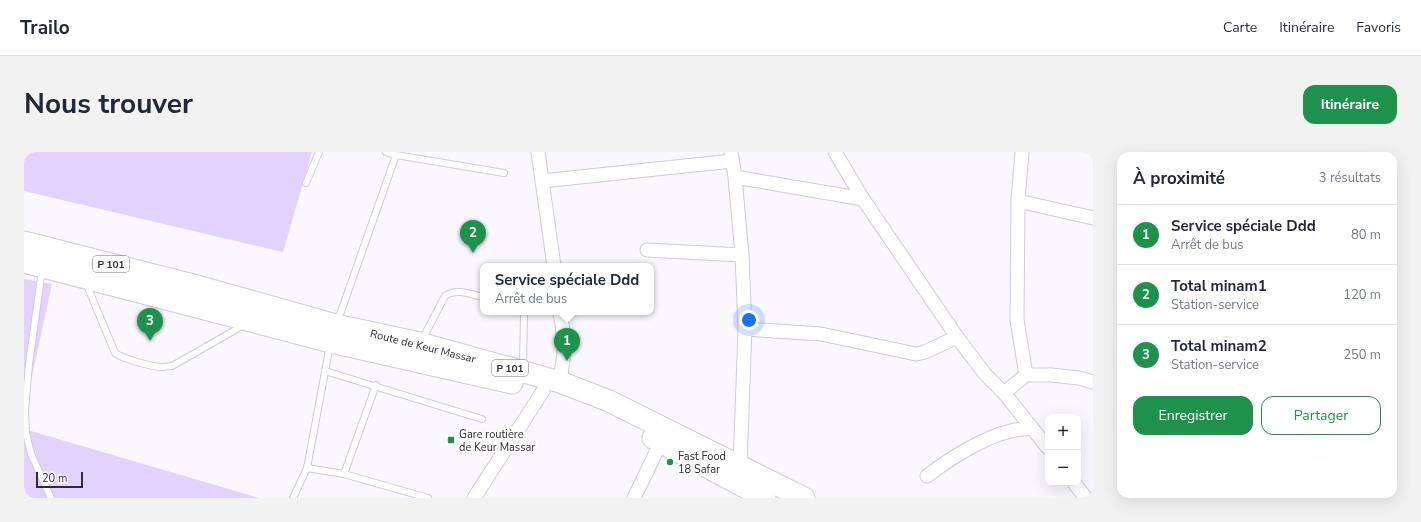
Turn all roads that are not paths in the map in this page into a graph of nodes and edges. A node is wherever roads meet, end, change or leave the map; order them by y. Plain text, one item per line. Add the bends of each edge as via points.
1 (319, 152) edge
2 (386, 152) edge
3 (538, 152) edge
4 (1022, 152) edge
5 (396, 155) junction
6 (841, 155) edge
7 (732, 156) edge
8 (504, 173) dead end
9 (735, 176) junction
10 (542, 181) junction
11 (306, 183) dead end
12 (863, 199) junction
13 (1018, 201) junction
14 (1093, 218) edge
15 (24, 242) edge
16 (647, 250) dead end
17 (742, 255) junction
18 (554, 263) edge
19 (33, 264) edge
20 (84, 278) junction
21 (480, 296) edge
22 (524, 315) edge
23 (560, 315) edge
24 (250, 322) junction
25 (745, 329) junction
26 (334, 333) junction
27 (957, 337) junction
28 (420, 343) junction
29 (27, 366) edge
30 (325, 370) junction
31 (523, 372) junction
32 (1026, 375) junction
33 (1093, 382) edge
34 (376, 385) junction
35 (551, 386) junction
36 (1004, 393) junction
37 (482, 419) dead end
38 (1032, 428) junction
39 (661, 442) junction
40 (1045, 444) edge
41 (24, 454) edge
42 (31, 454) junction
43 (740, 466) junction
44 (307, 468) junction
45 (344, 474) junction
46 (927, 476) dead end
47 (1076, 486) edge
48 (51, 498) edge
49 (293, 498) edge
50 (428, 498) edge
51 (474, 498) edge
52 (634, 498) edge
53 (765, 498) edge
54 (804, 498) edge
55 (1086, 498) edge

1 - 11 lane
2 - 5 lane
3 - 10 street
4 - 13 street
5 - 8 lane
5 - 26 lane
6 - 12 street
7 - 9 street
7 - 10 street
9 - 12 street
9 - 17 street
10 - 18 street
12 - 27 street
13 - 14 street
13 - 32 street via 1017,320
15 - 26 main road, Route de Keur Massar / P 101 via 197,286
16 - 17 street
17 - 25 street
19 - 20 main road, Route de Keur Massar / P 101
19 - 29 lane
20 - 24 main road, Route de Keur Massar / P 101
20 - 24 lane via 115,354 120,357 161,367 172,366
21 - 28 lane via 449,292
22 - 31 lane
23 - 35 street via 565,345
24 - 26 main road, Route de Keur Massar / P 101
25 - 27 street via 821,334 916,354
25 - 43 street
26 - 28 main road, Route de Keur Massar / P 101
26 - 30 lane
26 - 35 main road, Route de Keur Massar / P 101 via 417,361
27 - 36 street via 985,374
28 - 31 main road, Route de Keur Massar / P 101
29 - 42 lane via 26,433
30 - 34 lane
30 - 44 lane
31 - 35 main road, Route de Keur Massar / P 101
32 - 33 street via 1051,375
32 - 36 street
34 - 37 lane
34 - 45 lane
35 - 39 main road, Route de Keur Massar / P 101
35 - 43 main road, Route de Keur Massar / P 101 via 608,402
35 - 51 street
36 - 38 street
38 - 40 street
38 - 46 street via 991,437 955,456
39 - 52 street
39 - 53 main road, Route de Keur Massar / P 101
41 - 42 lane
42 - 48 lane
43 - 54 main road, Route de Keur Massar / P 101
44 - 45 lane
44 - 49 lane
45 - 50 lane
47 - 55 street

